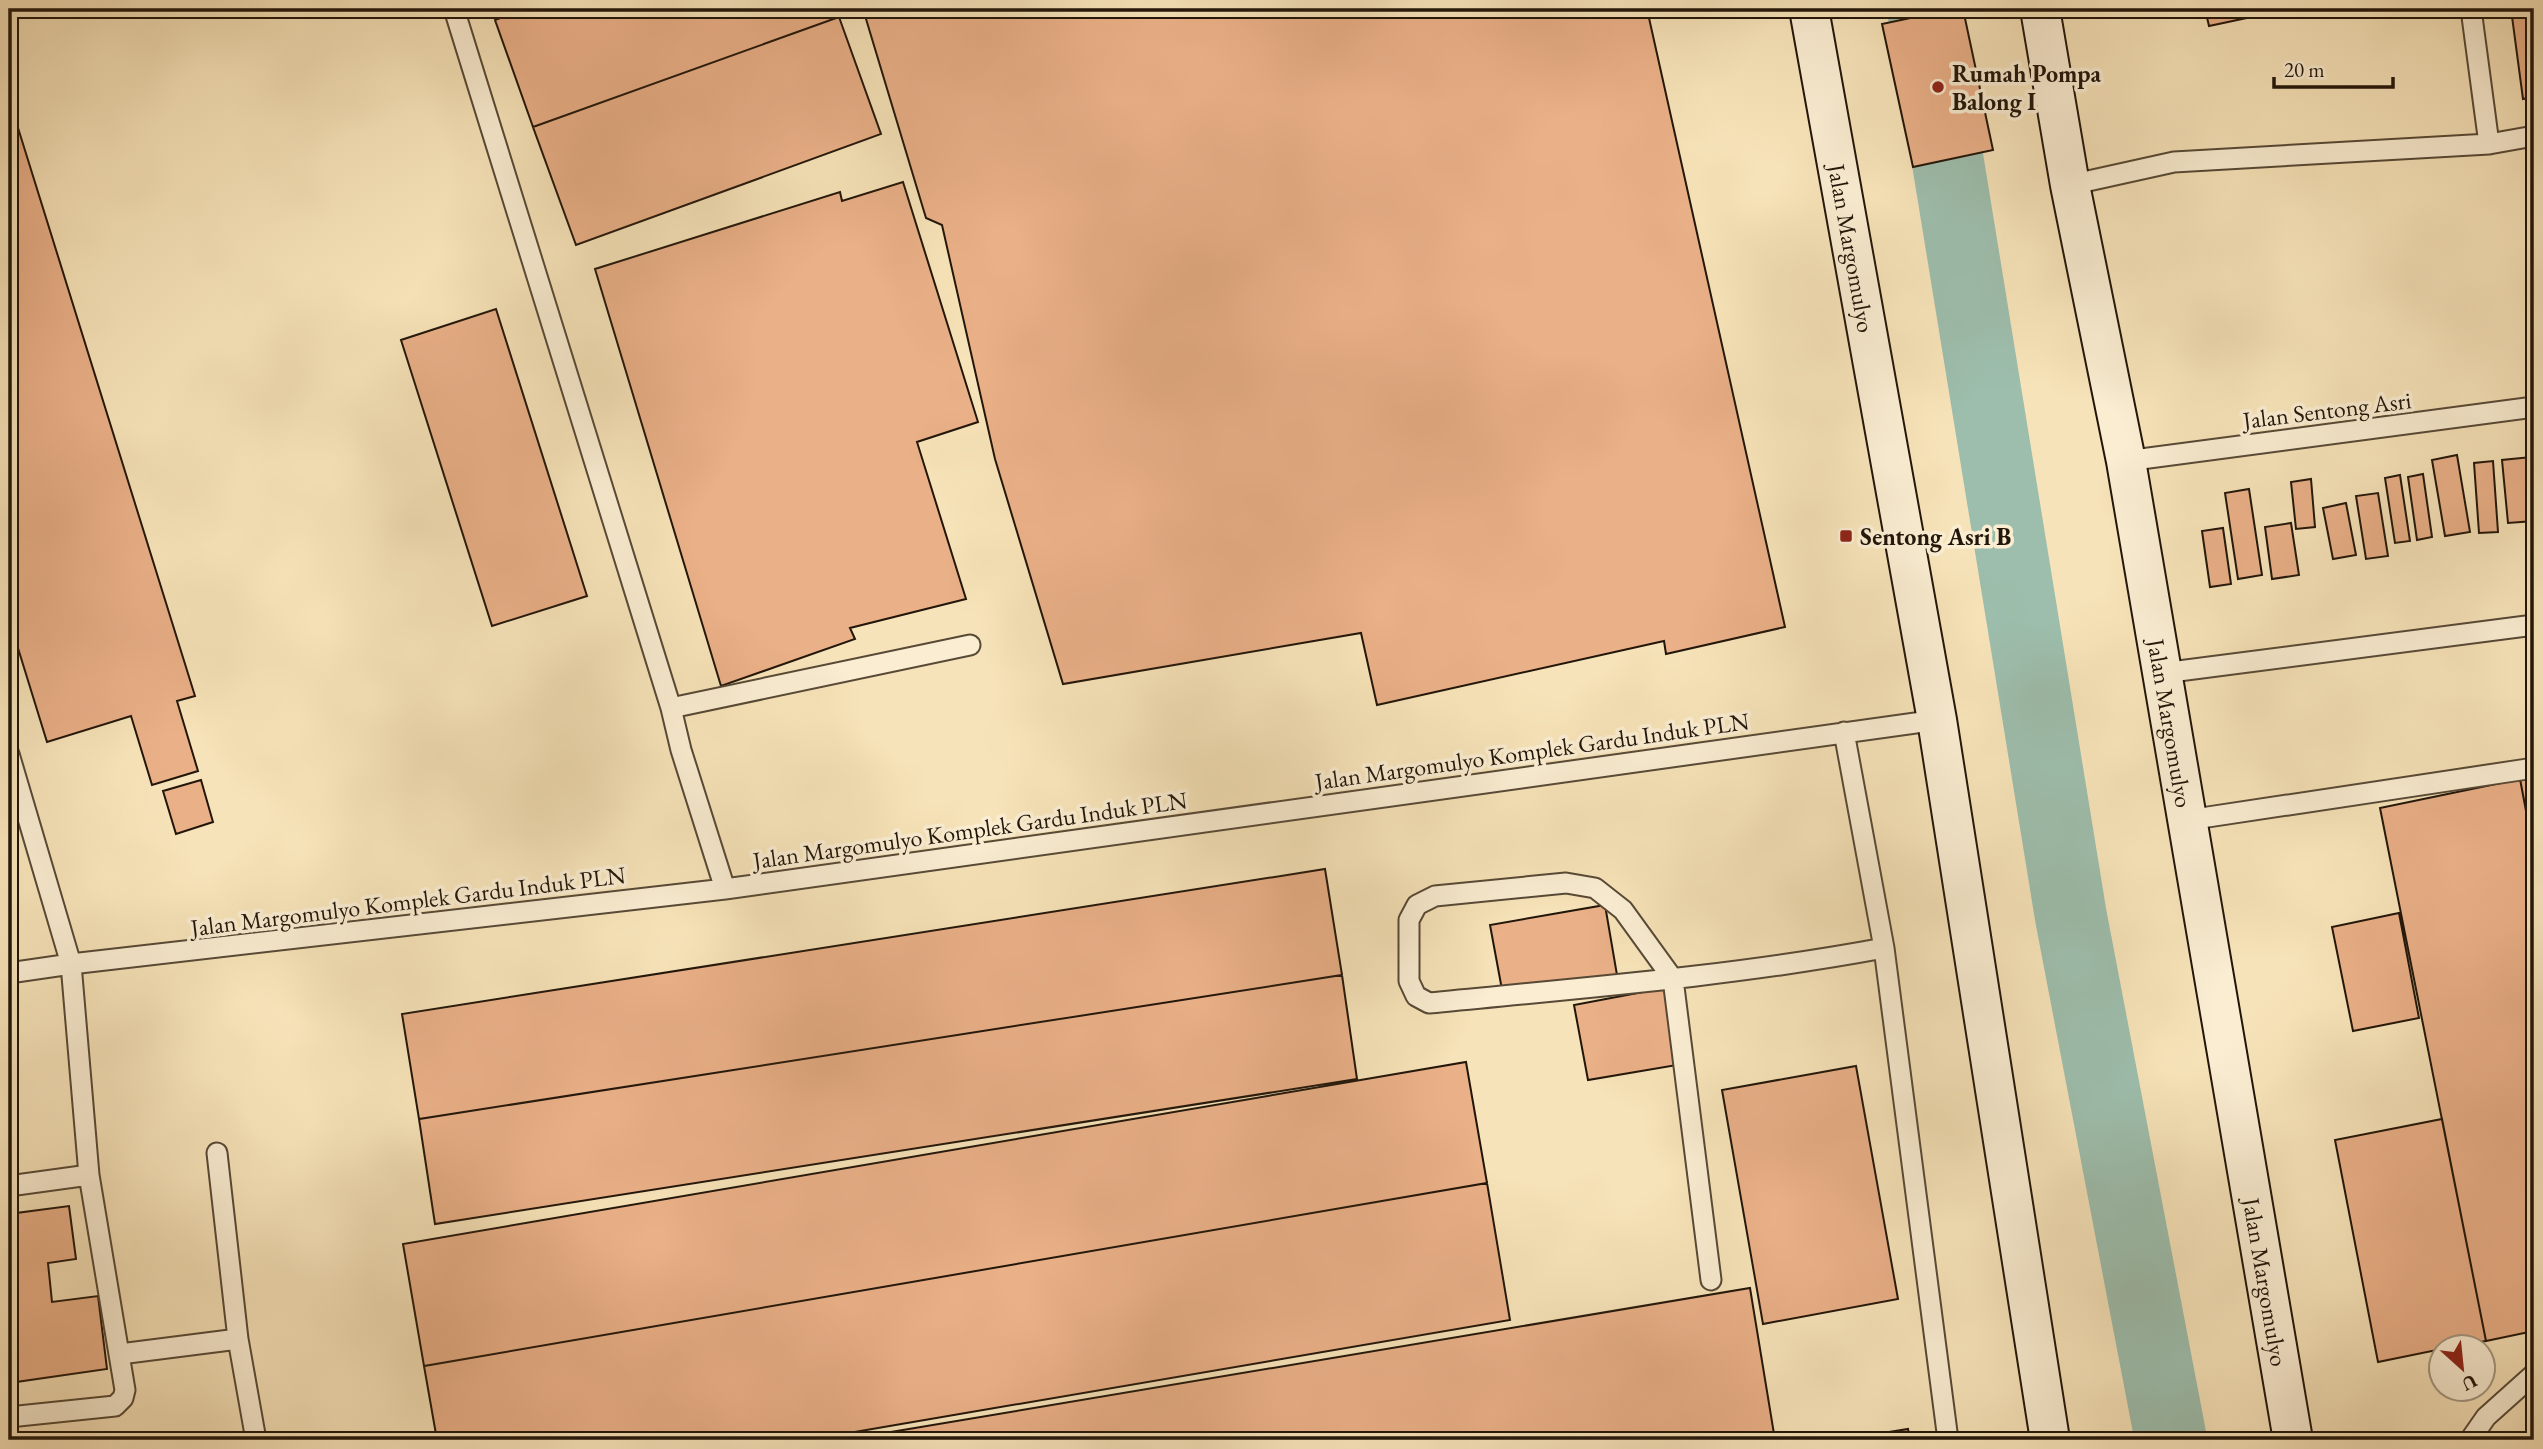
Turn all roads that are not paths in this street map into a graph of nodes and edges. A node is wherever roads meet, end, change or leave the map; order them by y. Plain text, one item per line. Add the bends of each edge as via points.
1 (454, 9) edge
2 (1809, 9) edge
3 (2040, 9) edge
4 (2470, 9) edge
5 (2534, 136) edge
6 (2489, 144) junction
7 (2070, 185) junction
8 (2534, 407) edge
9 (2126, 461) junction
10 (2534, 625) edge
11 (970, 645) dead end
12 (2162, 673) junction
13 (671, 708) junction
14 (1937, 720) junction
15 (1844, 732) junction
16 (9, 754) edge
17 (2534, 768) edge
18 (2188, 820) junction
19 (725, 889) junction
20 (1884, 948) junction
21 (71, 964) junction
22 (9, 974) edge
23 (1673, 979) junction
24 (217, 1153) dead end
25 (89, 1175) junction
26 (9, 1186) edge
27 (1711, 1280) dead end
28 (238, 1339) junction
29 (120, 1354) junction
30 (2534, 1374) edge
31 (9, 1416) edge
32 (256, 1440) edge
33 (1948, 1440) edge
34 (2050, 1440) edge
35 (2293, 1440) edge
36 (2470, 1440) edge

1 - 13 lane
2 - 14 main road, Jalan Margomulyo
3 - 7 main road, Jalan Margomulyo
4 - 6 lane
5 - 6 lane
6 - 7 lane via 2174,162
7 - 9 main road, Jalan Margomulyo
8 - 9 lane, Jalan Sentong Asri
9 - 12 main road, Jalan Margomulyo
10 - 12 lane
11 - 13 lane
12 - 18 main road, Jalan Margomulyo
13 - 19 lane
14 - 15 lane, Jalan Margomulyo Komplek Gardu Induk PLN
14 - 34 main road, Jalan Margomulyo
15 - 19 lane, Jalan Margomulyo Komplek Gardu Induk PLN
15 - 20 lane
16 - 21 lane
17 - 18 lane
18 - 35 main road, Jalan Margomulyo
19 - 21 lane, Jalan Margomulyo Komplek Gardu Induk PLN
20 - 23 lane
20 - 33 lane
21 - 22 lane, Jalan Margomulyo Komplek Gardu Induk PLN
21 - 25 lane
23 - 23 lane via 1429,1003 1416,996 1409,981 1409,920 1417,905 1435,896 1566,883 1595,888 1623,910
23 - 27 lane
24 - 28 lane
25 - 26 lane
25 - 29 lane
28 - 29 lane
28 - 32 lane
29 - 31 lane via 125,1390 115,1406
30 - 36 lane via 2486,1417

